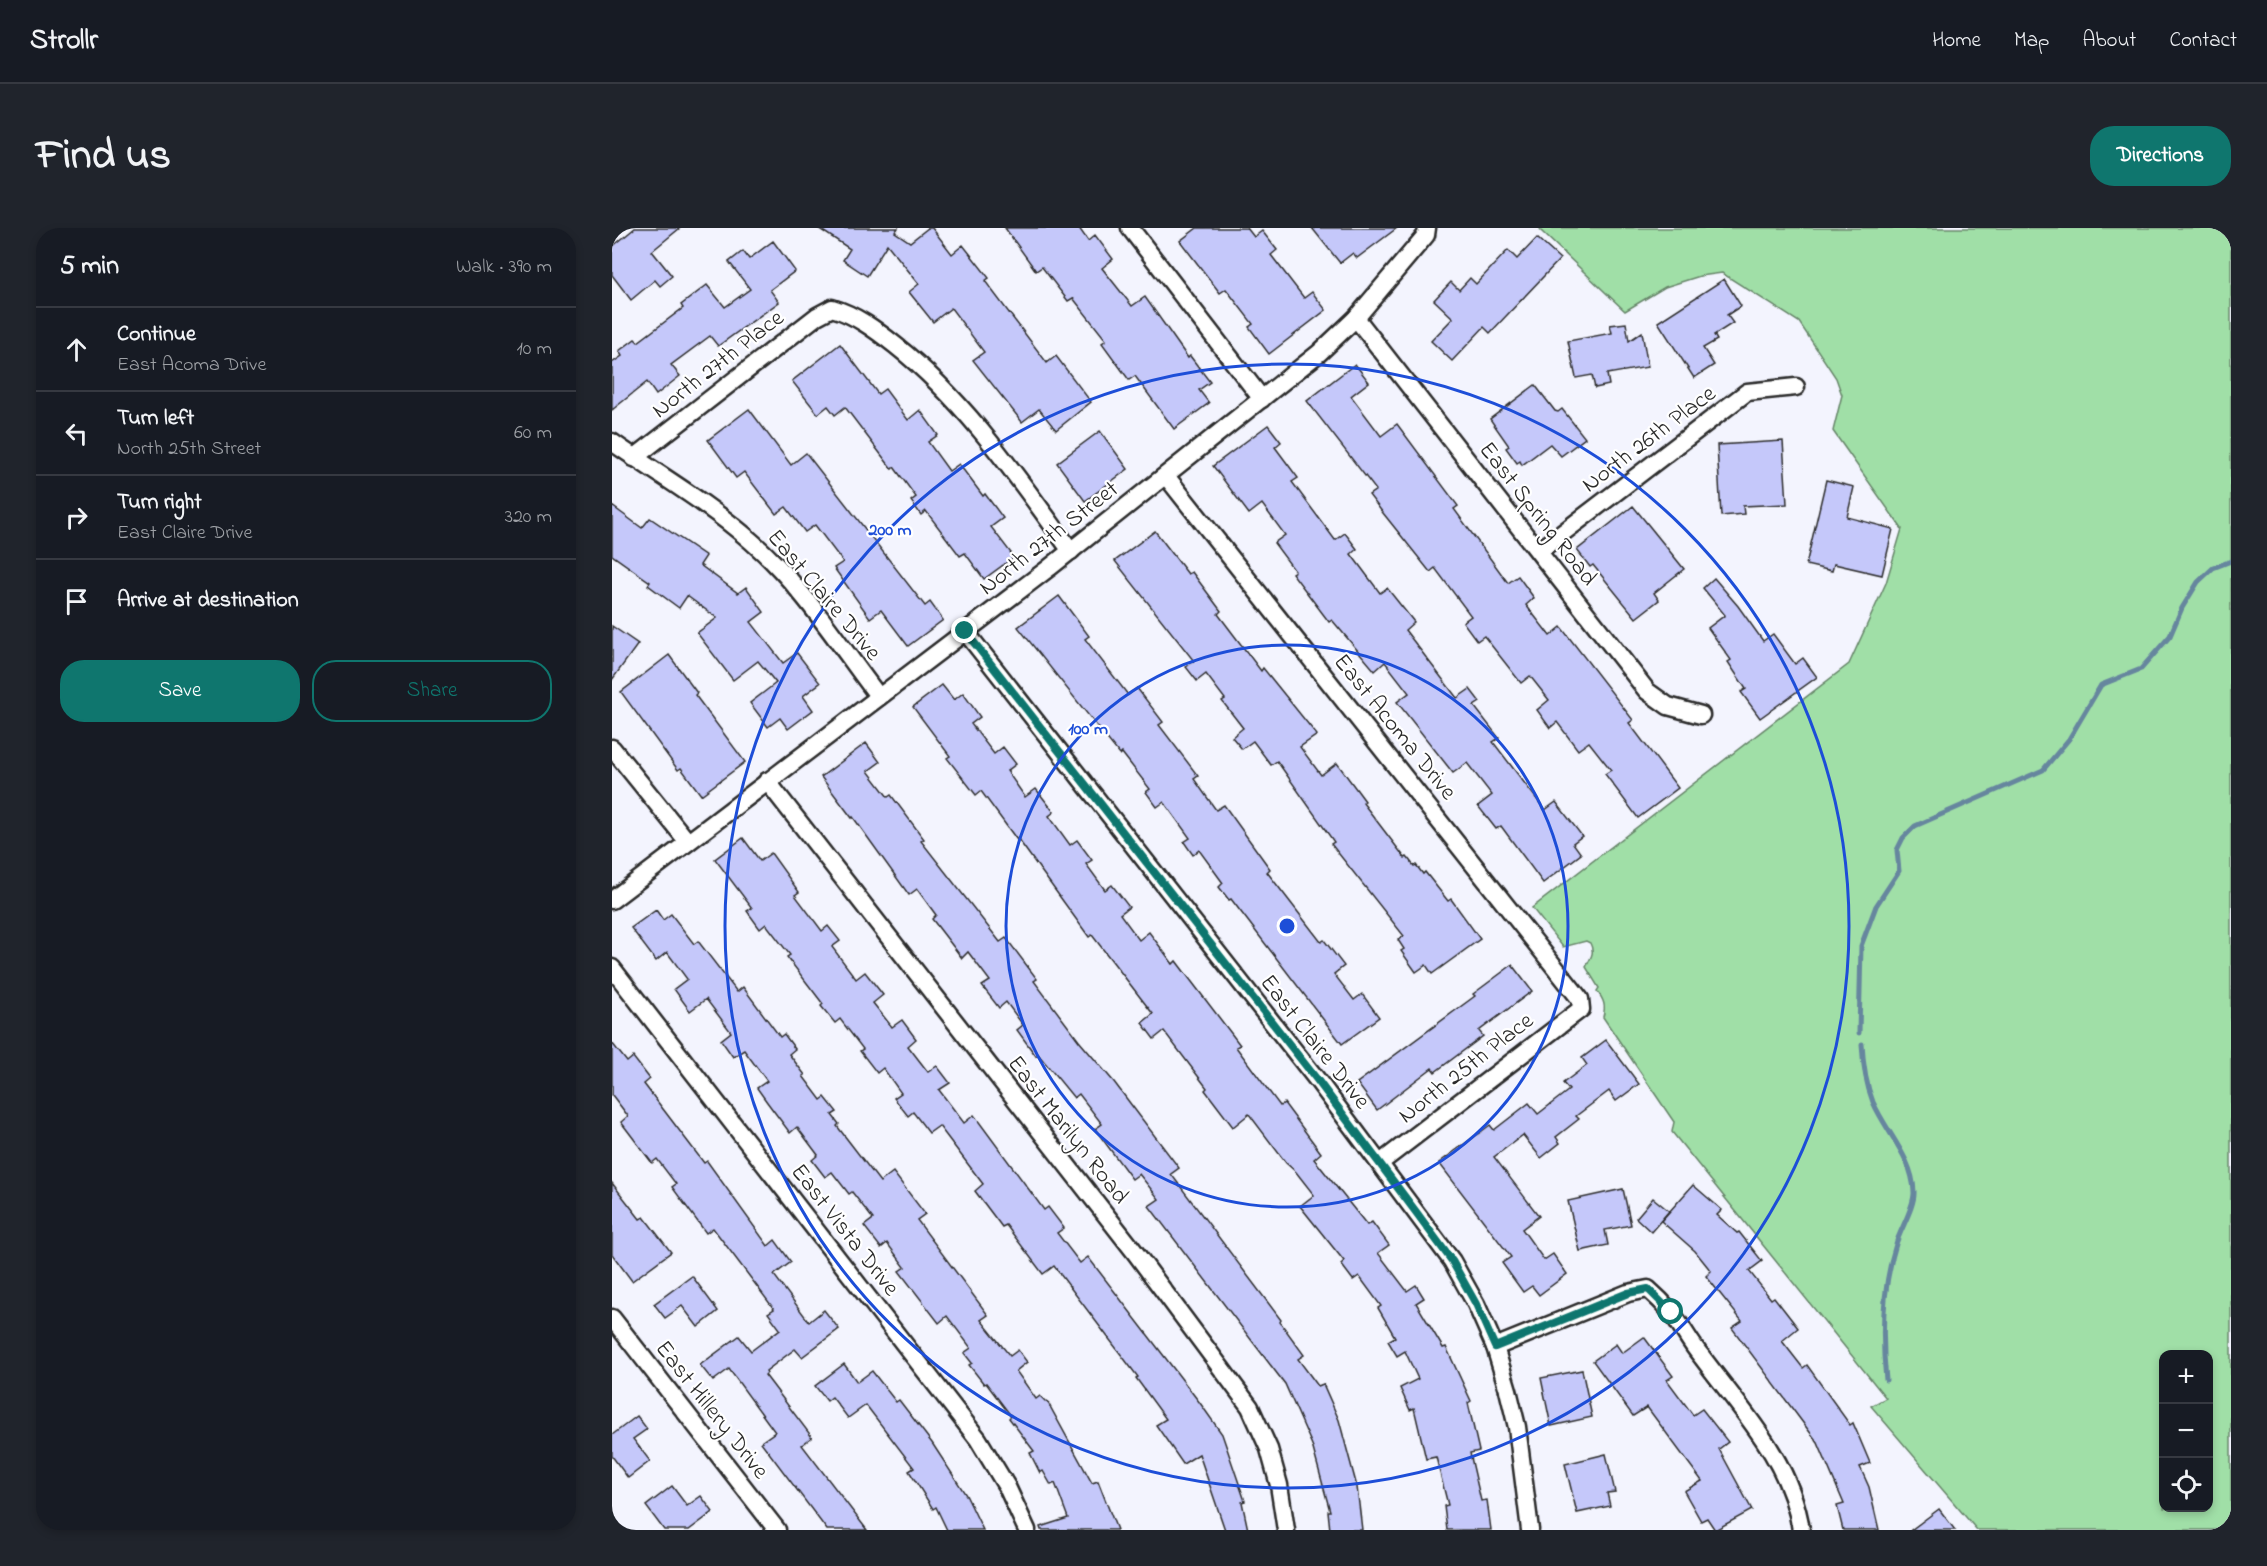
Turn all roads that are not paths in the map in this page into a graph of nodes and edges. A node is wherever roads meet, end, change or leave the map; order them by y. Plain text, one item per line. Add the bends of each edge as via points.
1 (1130, 228) edge
2 (1427, 228) edge
3 (1356, 318) junction
4 (1796, 387) dead end
5 (1262, 399) junction
6 (612, 442) edge
7 (634, 458) junction
8 (1166, 476) junction
9 (1071, 551) junction
10 (1539, 551) junction
11 (965, 631) junction
12 (879, 697) junction
13 (1701, 715) dead end
14 (612, 748) edge
15 (767, 781) junction
16 (688, 842) junction
17 (612, 900) edge
18 (612, 968) edge
19 (1581, 1009) joint
20 (1380, 1163) junction
21 (612, 1318) edge
22 (1495, 1347) junction
23 (777, 1530) edge
24 (1027, 1530) edge
25 (1286, 1530) edge
26 (1530, 1530) edge
27 (1801, 1530) edge

1 - 5 street
2 - 3 street, North 27th Street via 1426,236
3 - 5 street, North 27th Street
3 - 10 street, East Spring Road
4 - 10 street, North 26th Place via 1747,392
5 - 8 street, North 27th Street
6 - 7 street, East Claire Drive
7 - 9 street, North 27th Place via 832,308 847,312 924,368 961,406
7 - 12 street, East Claire Drive via 714,511 752,542 803,596
8 - 9 street, North 27th Street
8 - 19 street, East Acoma Drive via 1553,962 1580,999
9 - 11 street, North 27th Street
10 - 13 street, East Spring Road via 1647,691 1668,706
11 - 12 street, North 27th Street
11 - 20 street, East Claire Drive
12 - 15 street, North 27th Street
14 - 16 street
15 - 16 street, North 27th Street
15 - 25 street, East Marilyn Road via 1134,1251 1250,1407 1269,1449
16 - 17 street, North 27th Street
18 - 24 street, East Vista Drive via 972,1431 1007,1487
19 - 20 street, North 25th Place
20 - 22 street, East Claire Drive via 1452,1261
21 - 23 street, East Hillery Drive
22 - 26 street, East Claire Drive via 1517,1426
22 - 27 street via 1628,1293 1648,1289 1671,1312 1758,1429 1785,1475

